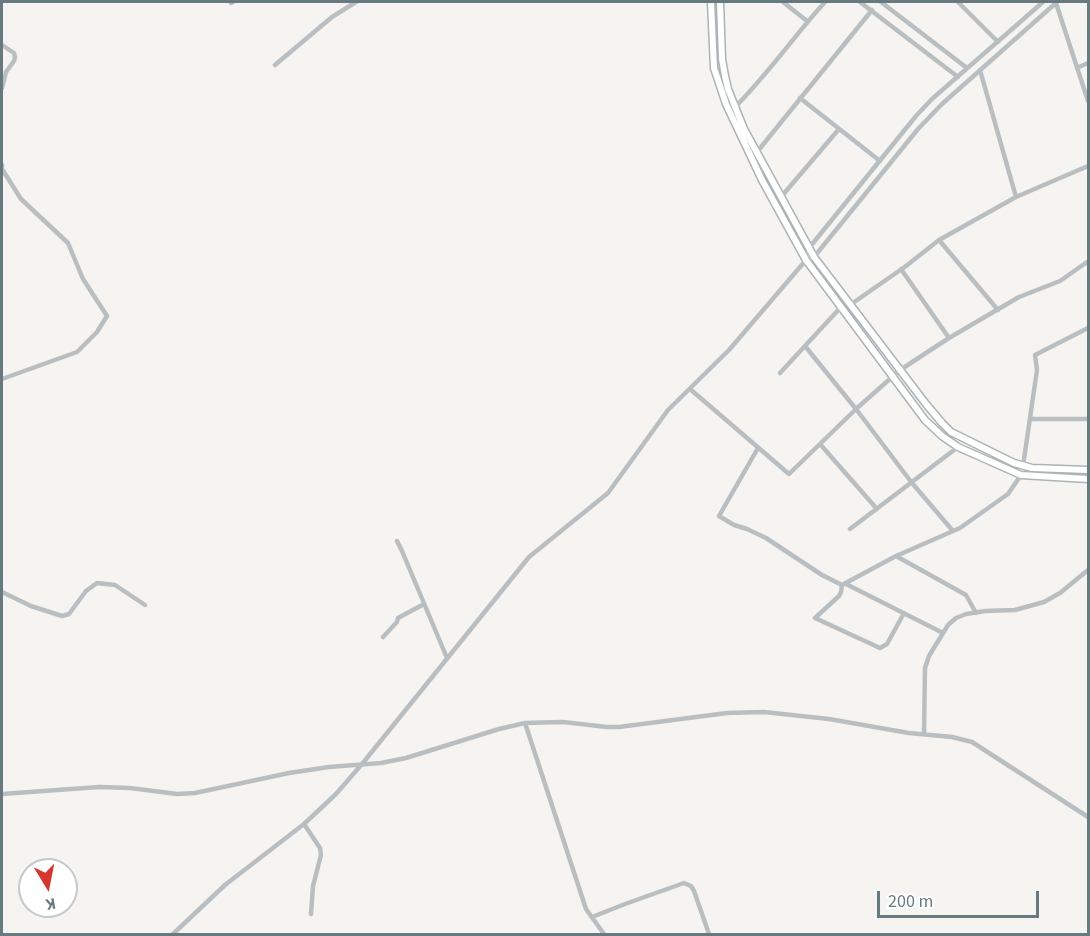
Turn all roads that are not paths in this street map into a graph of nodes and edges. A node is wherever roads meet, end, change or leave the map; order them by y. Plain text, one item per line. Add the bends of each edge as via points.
1 (356, 2) edge
2 (711, 2) edge
3 (720, 2) edge
4 (783, 2) edge
5 (825, 2) edge
6 (860, 2) edge
7 (881, 2) edge
8 (958, 2) edge
9 (1043, 2) edge
10 (1056, 2) edge
11 (872, 10) junction
12 (807, 21) junction
13 (998, 42) junction
14 (2, 45) edge
15 (1089, 63) edge
16 (275, 65) dead end
17 (967, 68) junction
18 (1077, 68) junction
19 (980, 70) junction
20 (4, 72) edge
21 (958, 77) junction
22 (2, 87) edge
23 (800, 98) junction
24 (1089, 101) edge
25 (735, 107) junction
26 (839, 129) junction
27 (757, 152) junction
28 (880, 161) junction
29 (2, 165) edge
30 (1089, 166) edge
31 (782, 197) junction
32 (1016, 197) junction
33 (939, 240) junction
34 (809, 248) junction
35 (814, 257) junction
36 (806, 260) junction
37 (1089, 264) edge
38 (901, 269) junction
39 (850, 305) junction
40 (841, 307) junction
41 (998, 310) junction
42 (1089, 328) edge
43 (949, 338) junction
44 (805, 346) junction
45 (900, 370) junction
46 (780, 373) dead end
47 (892, 376) junction
48 (2, 379) edge
49 (690, 389) junction
50 (856, 409) junction
51 (1030, 419) junction
52 (1089, 419) edge
53 (820, 444) junction
54 (958, 447) junction
55 (758, 448) junction
56 (1023, 466) junction
57 (1089, 470) edge
58 (1021, 475) junction
59 (1089, 478) edge
60 (912, 483) junction
61 (877, 509) junction
62 (850, 529) dead end
63 (953, 531) junction
64 (397, 541) dead end
65 (896, 556) junction
66 (1089, 570) edge
67 (844, 585) junction
68 (2, 592) edge
69 (424, 603) junction
70 (145, 605) dead end
71 (976, 612) junction
72 (904, 613) junction
73 (943, 633) junction
74 (382, 637) dead end
75 (447, 658) junction
76 (525, 723) junction
77 (924, 734) junction
78 (362, 764) junction
79 (2, 794) edge
80 (1089, 817) edge
81 (304, 824) junction
82 (311, 914) dead end
83 (592, 917) junction
84 (173, 934) edge
85 (604, 934) edge
86 (709, 934) edge

1 - 16 street
2 - 36 street via 714,68 726,104
3 - 25 street via 722,59
4 - 12 street
5 - 12 street
6 - 11 street
7 - 17 street
8 - 13 street
9 - 13 street
10 - 18 street
10 - 19 street
11 - 21 street
11 - 23 street
12 - 25 street
13 - 17 street
14 - 20 street via 15,57
15 - 18 street
17 - 21 street
18 - 24 street
19 - 32 street
19 - 35 street via 918,129
20 - 22 street
21 - 28 street via 916,116
23 - 26 street
23 - 27 street
25 - 27 street
26 - 28 street
26 - 31 street
27 - 31 street
28 - 34 street
29 - 48 street via 21,199 68,243 83,279 107,316 97,333 77,352
30 - 32 street
31 - 34 street
32 - 33 street
33 - 38 street
33 - 41 street
34 - 35 street
34 - 36 street
35 - 36 street
35 - 39 street
36 - 40 street
36 - 49 street
37 - 41 street
38 - 39 street
38 - 43 street
39 - 45 street
40 - 44 street
40 - 47 street
41 - 43 street
42 - 51 street via 1035,355 1037,370
43 - 45 street
44 - 46 street
44 - 50 street
45 - 47 street
45 - 56 street via 951,432
47 - 50 street
47 - 54 street via 925,420
49 - 55 street
49 - 75 street via 668,410 608,493 529,556
50 - 53 street
50 - 60 street
51 - 52 street
51 - 56 street
53 - 55 street via 789,474
53 - 61 street
54 - 58 street
54 - 60 street
55 - 67 street via 719,516 766,538
56 - 57 street
58 - 59 street
58 - 63 street via 1008,494
60 - 61 street
60 - 63 street
61 - 62 street
63 - 65 street
64 - 69 street
65 - 67 street
65 - 71 street via 966,595
66 - 71 street via 1044,602
67 - 72 street
67 - 72 street via 839,596 815,618 880,648 887,644
68 - 70 street via 62,616 69,614 89,588 97,584 115,585
69 - 74 street via 398,618
69 - 75 street
71 - 73 street via 956,618
72 - 73 street
73 - 77 street via 925,668
75 - 78 street
76 - 77 street via 557,721 619,727 764,712
76 - 78 street via 413,757
76 - 83 street via 586,909
77 - 80 street via 972,742
78 - 79 street via 289,773 195,793 99,787
78 - 81 street
81 - 82 street via 321,855
81 - 84 street via 225,885
83 - 85 street
83 - 86 street via 684,883 694,891

